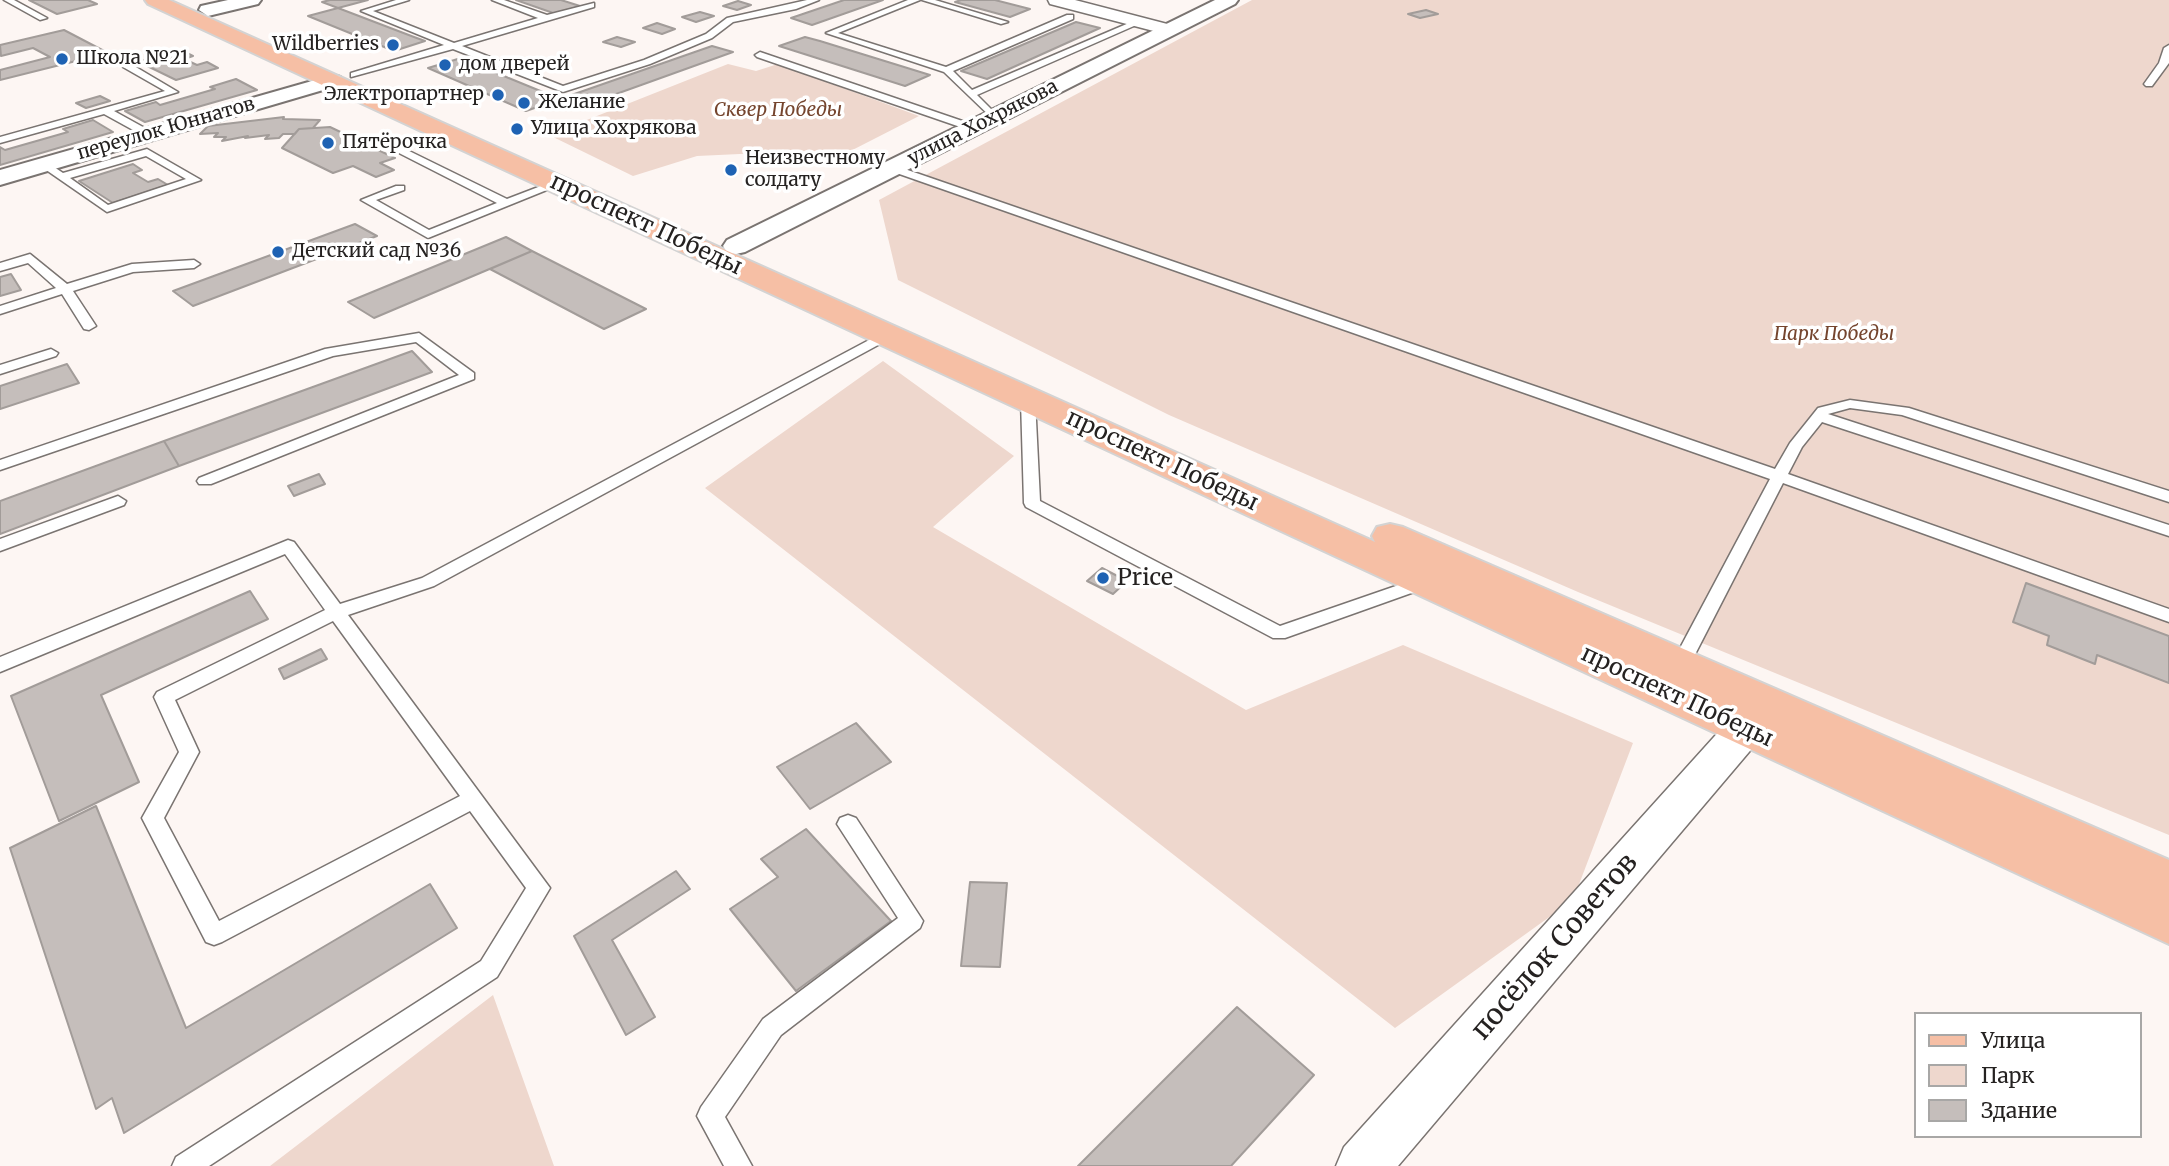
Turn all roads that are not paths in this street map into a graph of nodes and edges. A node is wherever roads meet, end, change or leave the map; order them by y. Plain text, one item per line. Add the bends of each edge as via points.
1 (10, 0) edge
2 (154, 0) edge
3 (251, 0) edge
4 (405, 0) edge
5 (496, 0) edge
6 (815, 0) edge
7 (916, 0) edge
8 (926, 0) edge
9 (1056, 0) edge
10 (1229, 0) edge
11 (591, 5) dead end
12 (194, 9) edge
13 (1070, 17) dead end
14 (43, 18) dead end
15 (550, 19) junction
16 (1004, 22) dead end
17 (1139, 22) junction
18 (1169, 30) junction
19 (455, 47) junction
20 (2169, 48) edge
21 (760, 55) dead end
22 (127, 65) dead end
23 (947, 70) junction
24 (344, 78) junction
25 (2149, 84) dead end
26 (970, 94) junction
27 (106, 111) junction
28 (994, 117) junction
29 (973, 128) junction
30 (148, 134) junction
31 (0, 140) edge
32 (401, 150) dead end
33 (892, 168) junction
34 (53, 171) junction
35 (0, 178) edge
36 (558, 183) junction
37 (400, 188) dead end
38 (507, 203) junction
39 (725, 252) junction
40 (194, 264) dead end
41 (0, 267) edge
42 (65, 289) junction
43 (0, 310) edge
44 (89, 326) dead end
45 (886, 335) junction
46 (51, 354) dead end
47 (0, 370) edge
48 (1028, 400) junction
49 (1818, 416) junction
50 (0, 465) edge
51 (1780, 477) junction
52 (205, 481) dead end
53 (2169, 497) edge
54 (118, 501) dead end
55 (2169, 531) edge
56 (0, 545) edge
57 (1425, 582) junction
58 (336, 612) junction
59 (2169, 616) edge
60 (0, 665) edge
61 (1680, 665) junction
62 (1746, 728) junction
63 (474, 799) junction
64 (848, 824) dead end
65 (2169, 883) edge
66 (2169, 922) edge
67 (185, 1166) edge
68 (739, 1166) edge
69 (1363, 1166) edge

1 - 14 lane
2 - 12 main road, проспект Победы
3 - 12 street
4 - 19 lane via 365,11
5 - 15 lane
6 - 19 lane via 730,20 709,36 647,62 563,89
7 - 23 lane via 830,33
8 - 16 lane
9 - 17 street
10 - 18 street, улица Хохрякова
11 - 15 lane
12 - 24 main road, проспект Победы
13 - 23 lane
15 - 19 lane
17 - 18 street
17 - 26 lane
18 - 28 street, улица Хохрякова
19 - 24 lane
20 - 25 lane
21 - 29 lane
22 - 27 lane via 173,92
23 - 26 lane
24 - 30 street, переулок Юннатов
24 - 36 main road, проспект Победы
24 - 39 main road, проспект Победы
26 - 28 lane
27 - 30 lane
27 - 31 lane
28 - 29 street, улица Хохрякова
29 - 33 street, улица Хохрякова
30 - 34 street, переулок Юннатов
32 - 38 lane
33 - 39 street, улица Хохрякова
33 - 51 lane
34 - 34 lane via 107,209 195,180 146,152
34 - 35 street, переулок Юннатов
36 - 38 lane
36 - 39 main road, проспект Победы
37 - 38 lane via 367,200 428,234
39 - 45 main road, проспект Победы
39 - 61 main road, проспект Победы
40 - 42 lane via 131,268
41 - 42 lane via 30,258
42 - 43 lane
42 - 44 lane
45 - 48 main road, проспект Победы
45 - 58 lane via 428,582
46 - 47 lane
48 - 57 main road, проспект Победы
48 - 57 lane via 1032,503 1279,634
49 - 51 lane via 1795,446
49 - 53 lane via 1850,404 1904,411
49 - 55 lane
50 - 52 lane via 330,352 419,337 469,376
51 - 59 lane
51 - 61 lane
54 - 56 lane
57 - 62 main road, проспект Победы
58 - 60 lane via 288,546
58 - 63 lane
58 - 63 lane via 163,697 189,752 153,818 214,935
61 - 65 main road, проспект Победы
62 - 66 main road, проспект Победы
62 - 69 street, посёлок Советов
63 - 67 lane via 539,888 489,970
64 - 68 lane via 912,921 772,1027 710,1116

